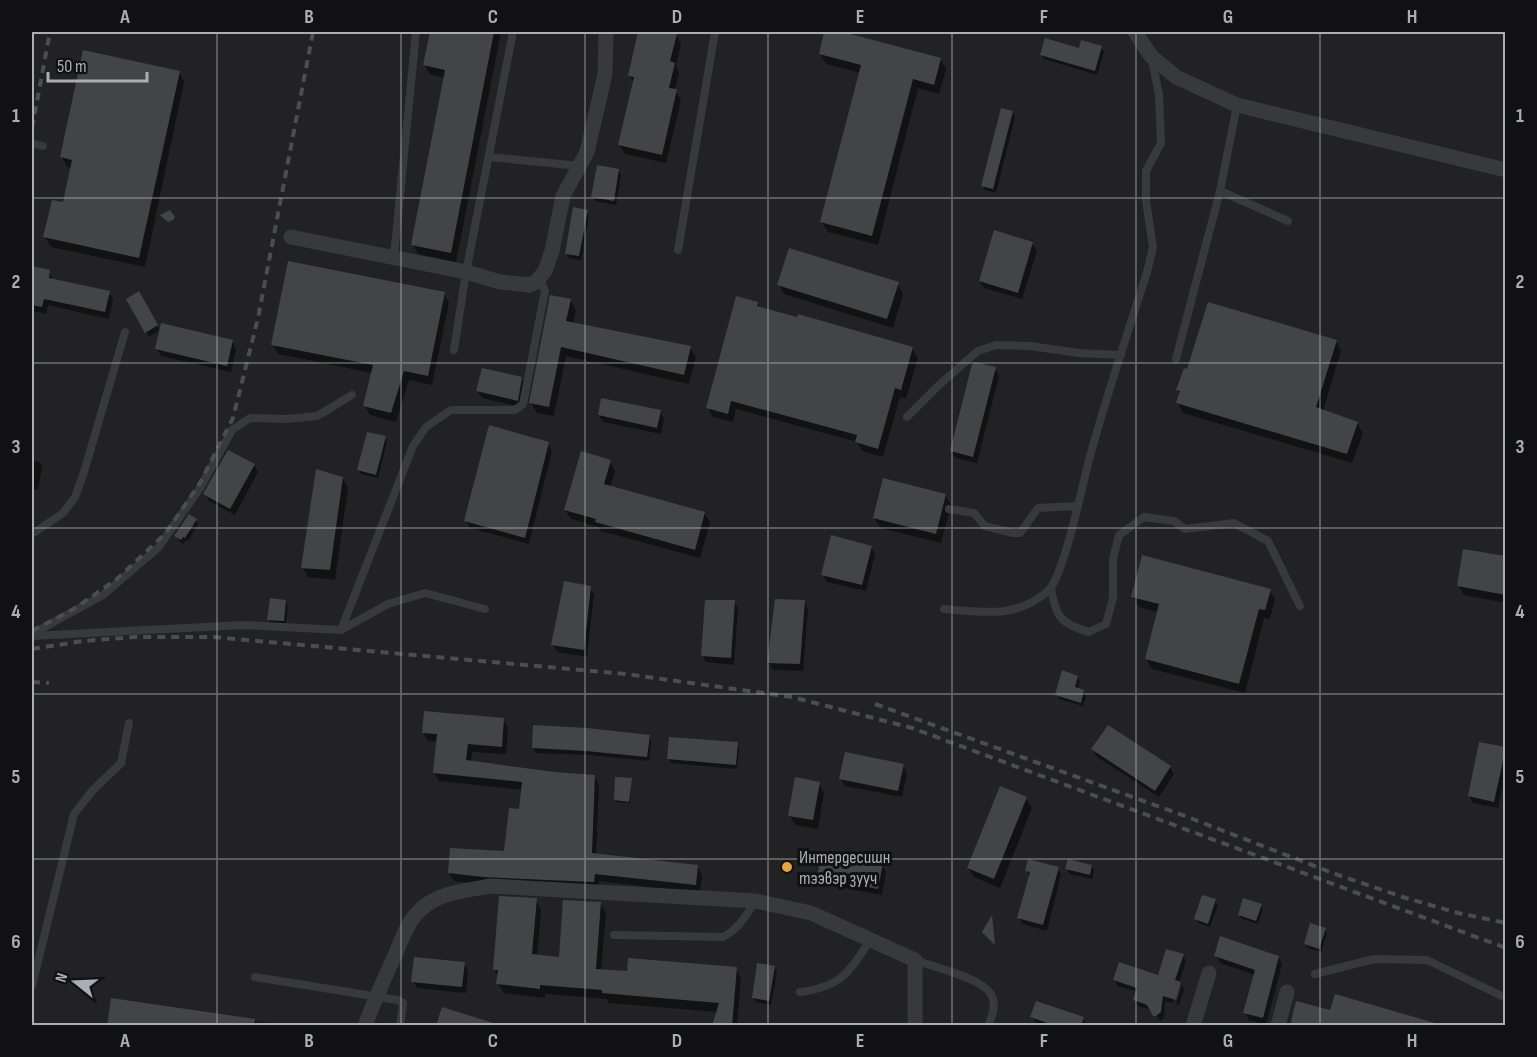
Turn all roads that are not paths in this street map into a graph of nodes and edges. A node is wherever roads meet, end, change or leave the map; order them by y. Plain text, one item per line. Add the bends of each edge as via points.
1 (417, 32) edge
2 (513, 32) edge
3 (606, 32) edge
4 (715, 32) edge
5 (1136, 32) edge
6 (1152, 56) junction
7 (1237, 105) junction
8 (32, 143) edge
9 (43, 146) dead end
10 (489, 157) junction
11 (580, 166) junction
12 (1506, 170) edge
13 (1220, 191) junction
14 (1288, 221) dead end
15 (291, 237) dead end
16 (678, 250) dead end
17 (394, 257) junction
18 (466, 272) junction
19 (539, 278) junction
20 (125, 332) dead end
21 (454, 350) dead end
22 (1121, 355) junction
23 (1176, 359) dead end
24 (352, 395) dead end
25 (907, 417) dead end
26 (1077, 506) junction
27 (950, 509) dead end
28 (32, 534) edge
29 (1051, 588) junction
30 (1300, 606) dead end
31 (485, 609) dead end
32 (944, 609) dead end
33 (341, 630) junction
34 (32, 635) edge
35 (129, 723) dead end
36 (756, 901) junction
37 (614, 935) dead end
38 (871, 939) junction
39 (32, 947) edge
40 (41, 949) junction
41 (915, 960) junction
42 (1209, 973) dead end
43 (1315, 974) dead end
44 (255, 977) dead end
45 (32, 986) edge
46 (800, 992) dead end
47 (1287, 992) dead end
48 (375, 998) junction
49 (1506, 999) edge
50 (365, 1026) edge
51 (400, 1026) edge
52 (915, 1026) edge
53 (988, 1026) edge
54 (1193, 1026) edge
55 (1278, 1026) edge

1 - 17 lane
2 - 10 lane
3 - 11 street via 605,74 587,152
4 - 16 lane
5 - 6 street
6 - 7 street via 1176,77
6 - 22 lane via 1161,143 1146,171 1153,247
7 - 12 street
7 - 13 lane
8 - 9 lane
10 - 11 lane
10 - 18 lane
11 - 19 street via 563,196 552,251
13 - 14 lane
13 - 23 lane
15 - 17 street
17 - 18 street
18 - 19 street via 520,285 529,285
18 - 21 lane
19 - 33 lane via 545,291 523,404 515,410 452,410 426,427 413,446
20 - 28 lane via 75,497 63,513
22 - 25 lane via 996,345 978,351
22 - 26 lane
24 - 34 lane via 316,416 250,418 232,430 200,488 158,548 103,595
26 - 27 lane via 1038,508 1020,532 1013,533 985,526 974,513
26 - 29 lane via 1066,551
29 - 30 lane via 1057,614 1072,627 1089,632 1106,624 1113,597 1113,559 1119,535 1144,517 1174,521 1185,529 1234,523 1268,541
29 - 32 lane via 1029,605 1001,613
31 - 33 lane via 424,593 388,604
33 - 34 lane via 243,625
35 - 40 lane via 122,763 74,814
36 - 37 lane via 737,927 723,937
36 - 38 street via 811,913
36 - 48 street via 491,886 468,890 435,900 418,911
38 - 41 street
38 - 46 lane via 838,982
39 - 40 lane
40 - 45 lane
41 - 52 street
41 - 53 lane via 985,987 992,995 994,1009
42 - 54 street
43 - 49 lane via 1374,959 1427,960
44 - 48 lane
47 - 55 street
48 - 50 street
48 - 51 lane via 403,1003

